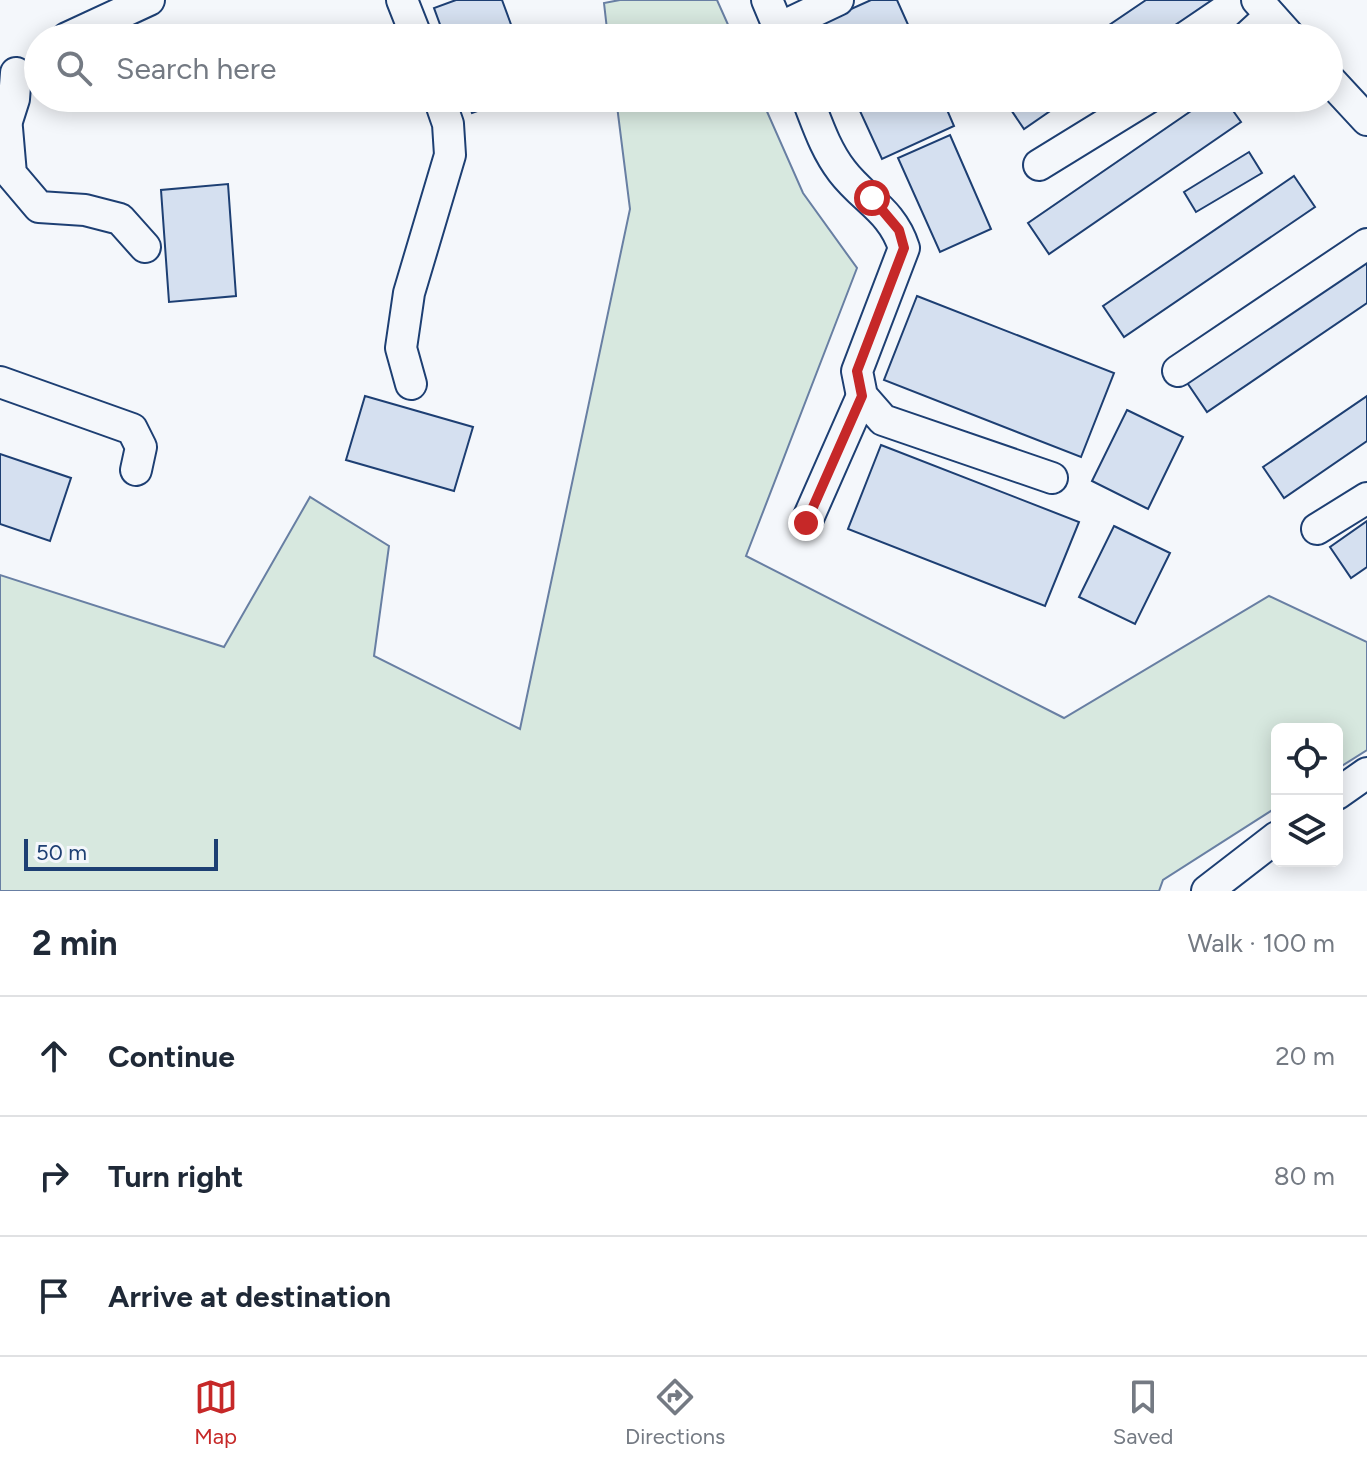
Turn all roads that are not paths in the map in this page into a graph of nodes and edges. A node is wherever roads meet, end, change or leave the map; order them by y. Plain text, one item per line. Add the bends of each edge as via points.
1 (149, 0) edge
2 (402, 0) edge
3 (767, 0) edge
4 (826, 3) edge
5 (107, 8) edge
6 (86, 24) edge
7 (411, 24) edge
8 (777, 24) edge
9 (794, 24) edge
10 (18, 71) edge
11 (1343, 94) edge
12 (444, 112) edge
13 (813, 112) edge
14 (1125, 112) edge
15 (1367, 120) edge
16 (4, 136) edge
17 (1039, 165) dead end
18 (1367, 244) edge
19 (145, 247) dead end
20 (1178, 371) dead end
21 (0, 382) edge
22 (411, 384) dead end
23 (862, 396) junction
24 (136, 470) dead end
25 (1052, 478) dead end
26 (1367, 498) edge
27 (806, 523) dead end
28 (1317, 529) dead end
29 (1367, 773) edge
30 (1343, 790) edge
31 (1271, 842) edge
32 (1207, 891) edge

1 - 5 street
2 - 7 street
3 - 8 street
4 - 9 street
5 - 6 street
10 - 16 street
11 - 15 street
12 - 22 street via 450,155 409,293 401,348
13 - 23 street via 844,174 899,230 904,248 857,371
14 - 17 street
16 - 19 street via 11,174 39,207 120,219
18 - 20 street
21 - 24 street via 132,429 141,447
23 - 25 street via 883,420
23 - 27 street
26 - 28 street
29 - 30 street
31 - 32 street

